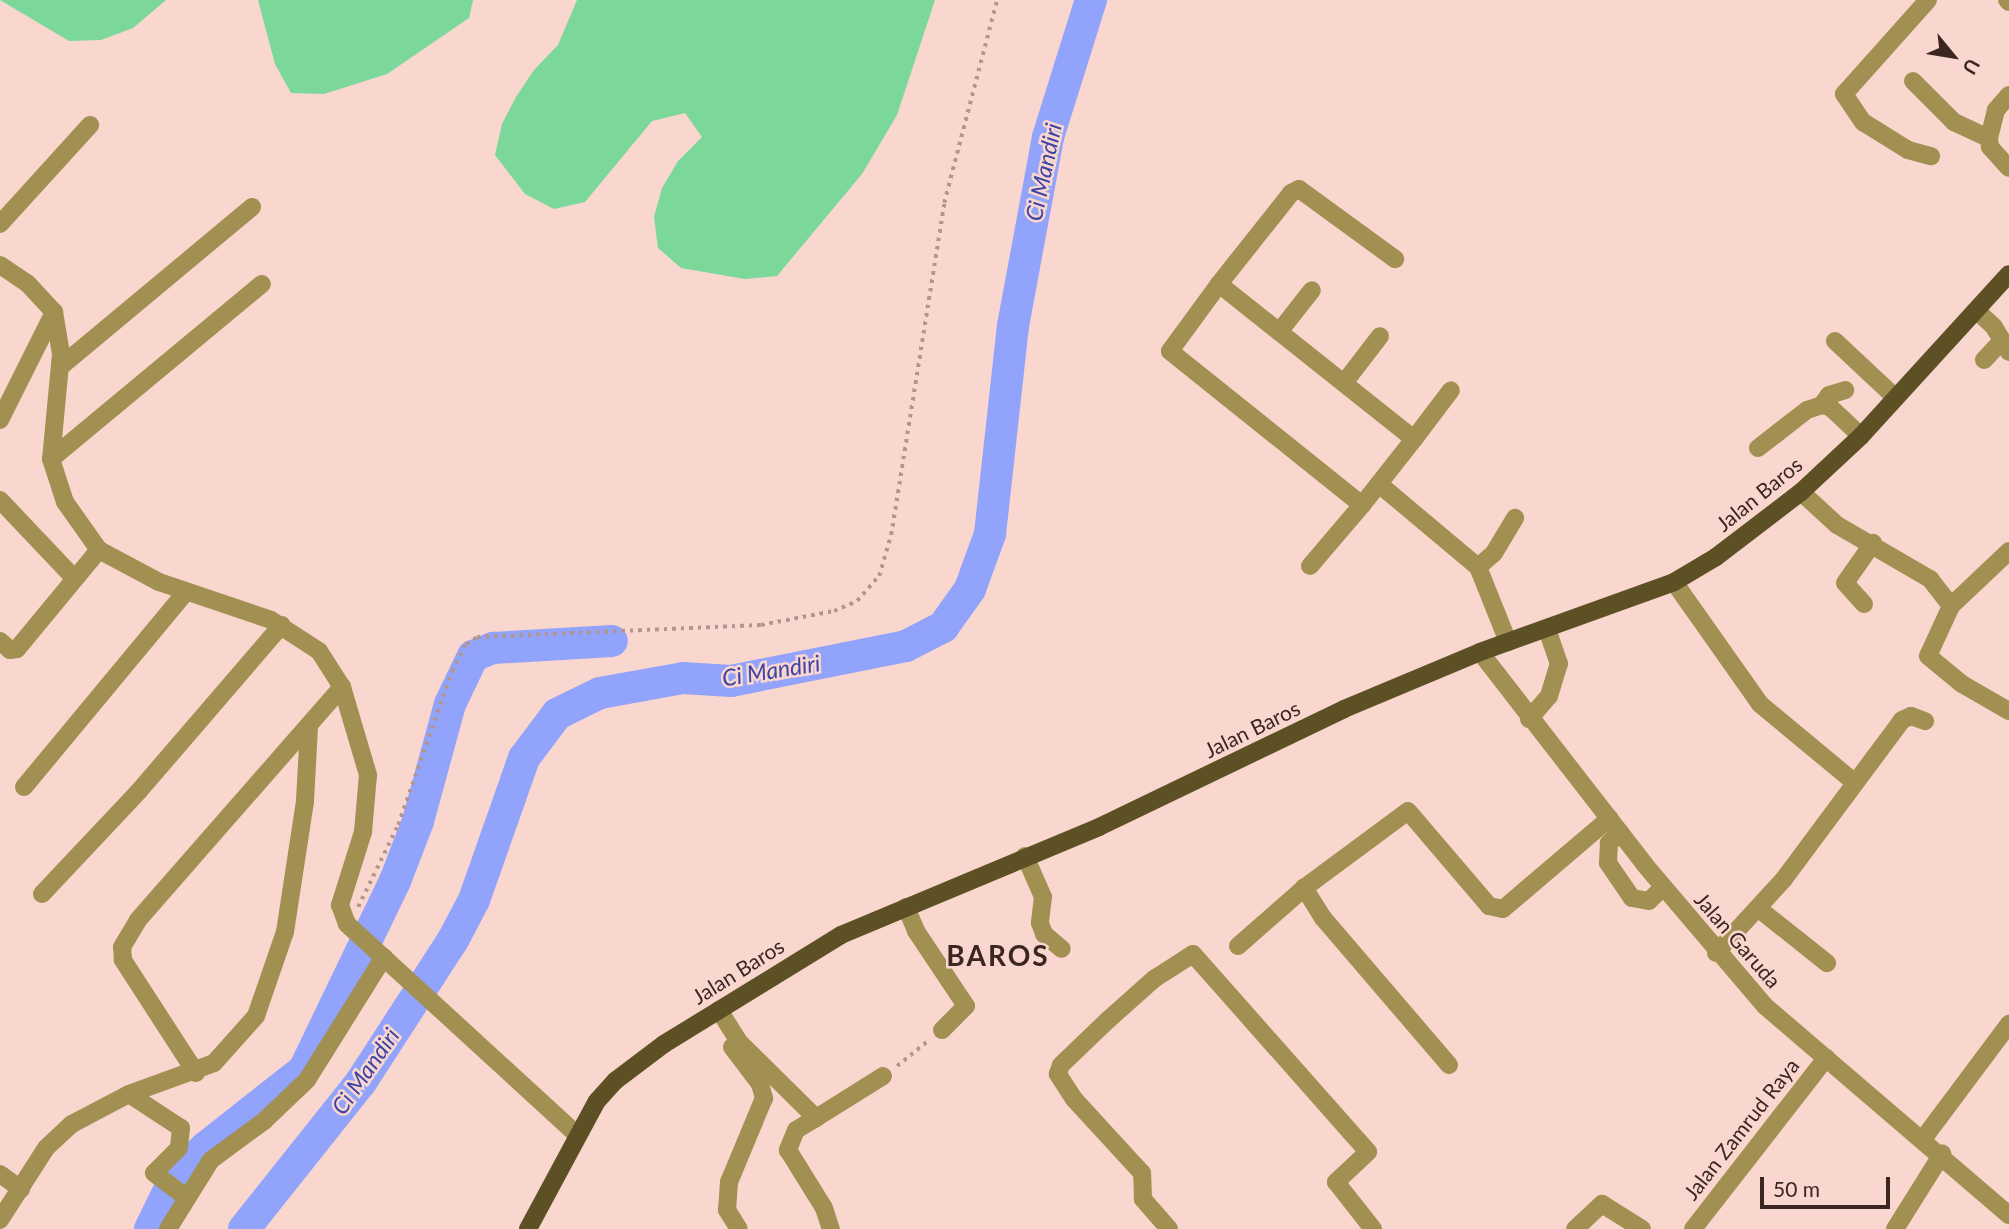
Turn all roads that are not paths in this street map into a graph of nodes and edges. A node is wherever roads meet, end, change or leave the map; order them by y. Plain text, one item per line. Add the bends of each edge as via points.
1 (1928, 0) edge
2 (1913, 81) dead end
3 (2009, 95) edge
4 (90, 125) dead end
5 (1989, 138) junction
6 (1931, 156) dead end
7 (2009, 168) edge
8 (252, 207) dead end
9 (0, 224) edge
10 (1395, 260) dead end
11 (0, 265) edge
12 (2009, 274) edge
13 (262, 284) dead end
14 (1219, 284) junction
15 (1312, 290) dead end
16 (1977, 311) junction
17 (54, 312) junction
18 (1279, 332) junction
19 (1380, 336) dead end
20 (1835, 341) dead end
21 (2005, 347) edge
22 (1984, 360) dead end
23 (60, 367) junction
24 (1344, 383) junction
25 (1451, 390) dead end
26 (1844, 390) dead end
27 (6, 393) edge
28 (1896, 398) junction
29 (1822, 405) junction
30 (0, 420) edge
31 (1861, 436) junction
32 (1414, 439) junction
33 (1758, 448) dead end
34 (51, 459) junction
35 (1379, 484) junction
36 (1801, 492) junction
37 (0, 500) edge
38 (1362, 505) junction
39 (1515, 518) dead end
40 (1873, 543) junction
41 (99, 550) junction
42 (2009, 551) edge
43 (1310, 566) dead end
44 (1478, 567) junction
45 (74, 578) junction
46 (1674, 582) junction
47 (186, 592) junction
48 (1864, 604) dead end
49 (1951, 606) junction
50 (282, 625) junction
51 (1547, 629) junction
52 (0, 641) edge
53 (1508, 642) junction
54 (1480, 652) junction
55 (342, 687) junction
56 (2009, 711) edge
57 (1529, 719) junction
58 (1926, 721) dead end
59 (309, 726) junction
60 (1854, 782) junction
61 (24, 787) dead end
62 (1615, 825) junction
63 (1025, 856) junction
64 (1663, 887) junction
65 (1304, 888) junction
66 (42, 894) dead end
67 (906, 907) junction
68 (1759, 909) junction
69 (1237, 946) dead end
70 (1062, 949) dead end
71 (379, 953) junction
72 (1716, 953) junction
73 (1827, 963) dead end
74 (714, 1013) junction
75 (2009, 1024) edge
76 (942, 1030) road end
77 (1826, 1058) junction
78 (1449, 1065) dead end
79 (196, 1073) junction
80 (883, 1076) road end
81 (129, 1094) junction
82 (816, 1118) junction
83 (576, 1134) junction
84 (1923, 1139) junction
85 (1942, 1154) junction
86 (0, 1174) edge
87 (20, 1189) junction
88 (179, 1193) junction
89 (2009, 1215) edge
90 (0, 1220) edge
91 (168, 1229) edge
92 (528, 1229) edge
93 (739, 1229) edge
94 (831, 1229) edge
95 (1169, 1229) edge
96 (1373, 1229) edge
97 (1576, 1229) edge
98 (1642, 1229) edge
99 (1693, 1229) edge
100 (1895, 1229) edge

1 - 6 street via 1844,94 1863,121 1908,150
2 - 5 street via 1954,122
3 - 5 street via 1996,110
4 - 9 street
5 - 7 street via 1990,148
8 - 23 street
10 - 14 street via 1299,189 1291,193
11 - 17 street via 42,296
12 - 16 main road, Jalan Baros
13 - 34 street
14 - 18 street
14 - 38 street via 1171,352
15 - 18 street
16 - 21 street via 1994,327
16 - 28 main road, Jalan Baros
17 - 23 street
17 - 27 street
18 - 24 street
19 - 24 street
20 - 28 street
21 - 22 street
23 - 34 street
24 - 32 street
25 - 32 street
26 - 29 street via 1829,394
27 - 30 street
28 - 31 main road, Jalan Baros
29 - 31 street
29 - 33 street via 1807,410
31 - 36 main road, Jalan Baros
32 - 35 street
34 - 41 street via 65,502
35 - 38 street
35 - 44 street
36 - 40 street via 1837,526
36 - 46 main road, Jalan Baros via 1726,550
37 - 45 street
38 - 43 street
39 - 44 street via 1494,553
40 - 48 street via 1845,583
40 - 49 street via 1930,579
41 - 45 street
41 - 47 street via 150,579
42 - 49 street
44 - 53 street
45 - 52 street via 17,649 10,650
46 - 51 main road, Jalan Baros
46 - 60 street via 1760,704
47 - 50 street
47 - 61 street
49 - 56 street via 1929,650 1930,660
50 - 55 street via 319,651
50 - 66 street via 139,791
51 - 53 main road, Jalan Baros
51 - 57 street via 1559,664 1549,696
53 - 54 main road, Jalan Baros
54 - 57 street, Jalan Garuda
54 - 63 main road, Jalan Baros via 1344,709 1148,805
55 - 59 street
55 - 71 street via 368,775 363,832 340,905 351,928
57 - 62 street, Jalan Garuda
58 - 60 street via 1911,716 1902,720
59 - 79 street via 303,813 285,932 270,982 243,1036
59 - 79 street via 138,920 122,947 123,960
60 - 68 street
62 - 64 street, Jalan Garuda
62 - 64 street via 1608,863 1632,898 1649,901
62 - 65 street via 1503,909 1489,906 1408,811
63 - 67 main road, Jalan Baros
63 - 70 street via 1043,897 1040,923 1044,934
64 - 72 street, Jalan Garuda
65 - 69 street
65 - 78 street via 1323,918
67 - 74 main road, Jalan Baros via 841,935
67 - 76 street via 916,931 966,1006
68 - 72 street
68 - 73 street
71 - 83 street
71 - 88 street via 307,1080 264,1121 211,1160
72 - 77 street, Jalan Garuda via 1765,1006
74 - 82 street
74 - 83 main road, Jalan Baros via 615,1081
74 - 93 street via 760,1084 764,1098 729,1182 727,1210
75 - 84 street
77 - 84 street, Jalan Garuda
77 - 99 street, Jalan Zamrud Raya
79 - 81 street
80 - 82 street
81 - 87 street via 55,1138
81 - 88 street via 172,1118 183,1133 179,1148 154,1171 156,1179
82 - 94 street via 796,1130 788,1150 824,1208
83 - 92 main road, Jalan Baros
84 - 85 street, Jalan Garuda
85 - 89 street, Jalan Garuda
85 - 100 street
86 - 87 street
87 - 90 street
88 - 91 street
95 - 96 street via 1143,1199 1142,1173 1074,1099 1058,1074 1061,1065 1154,979 1193,954 1368,1152 1336,1182
97 - 98 street via 1594,1208 1605,1204

